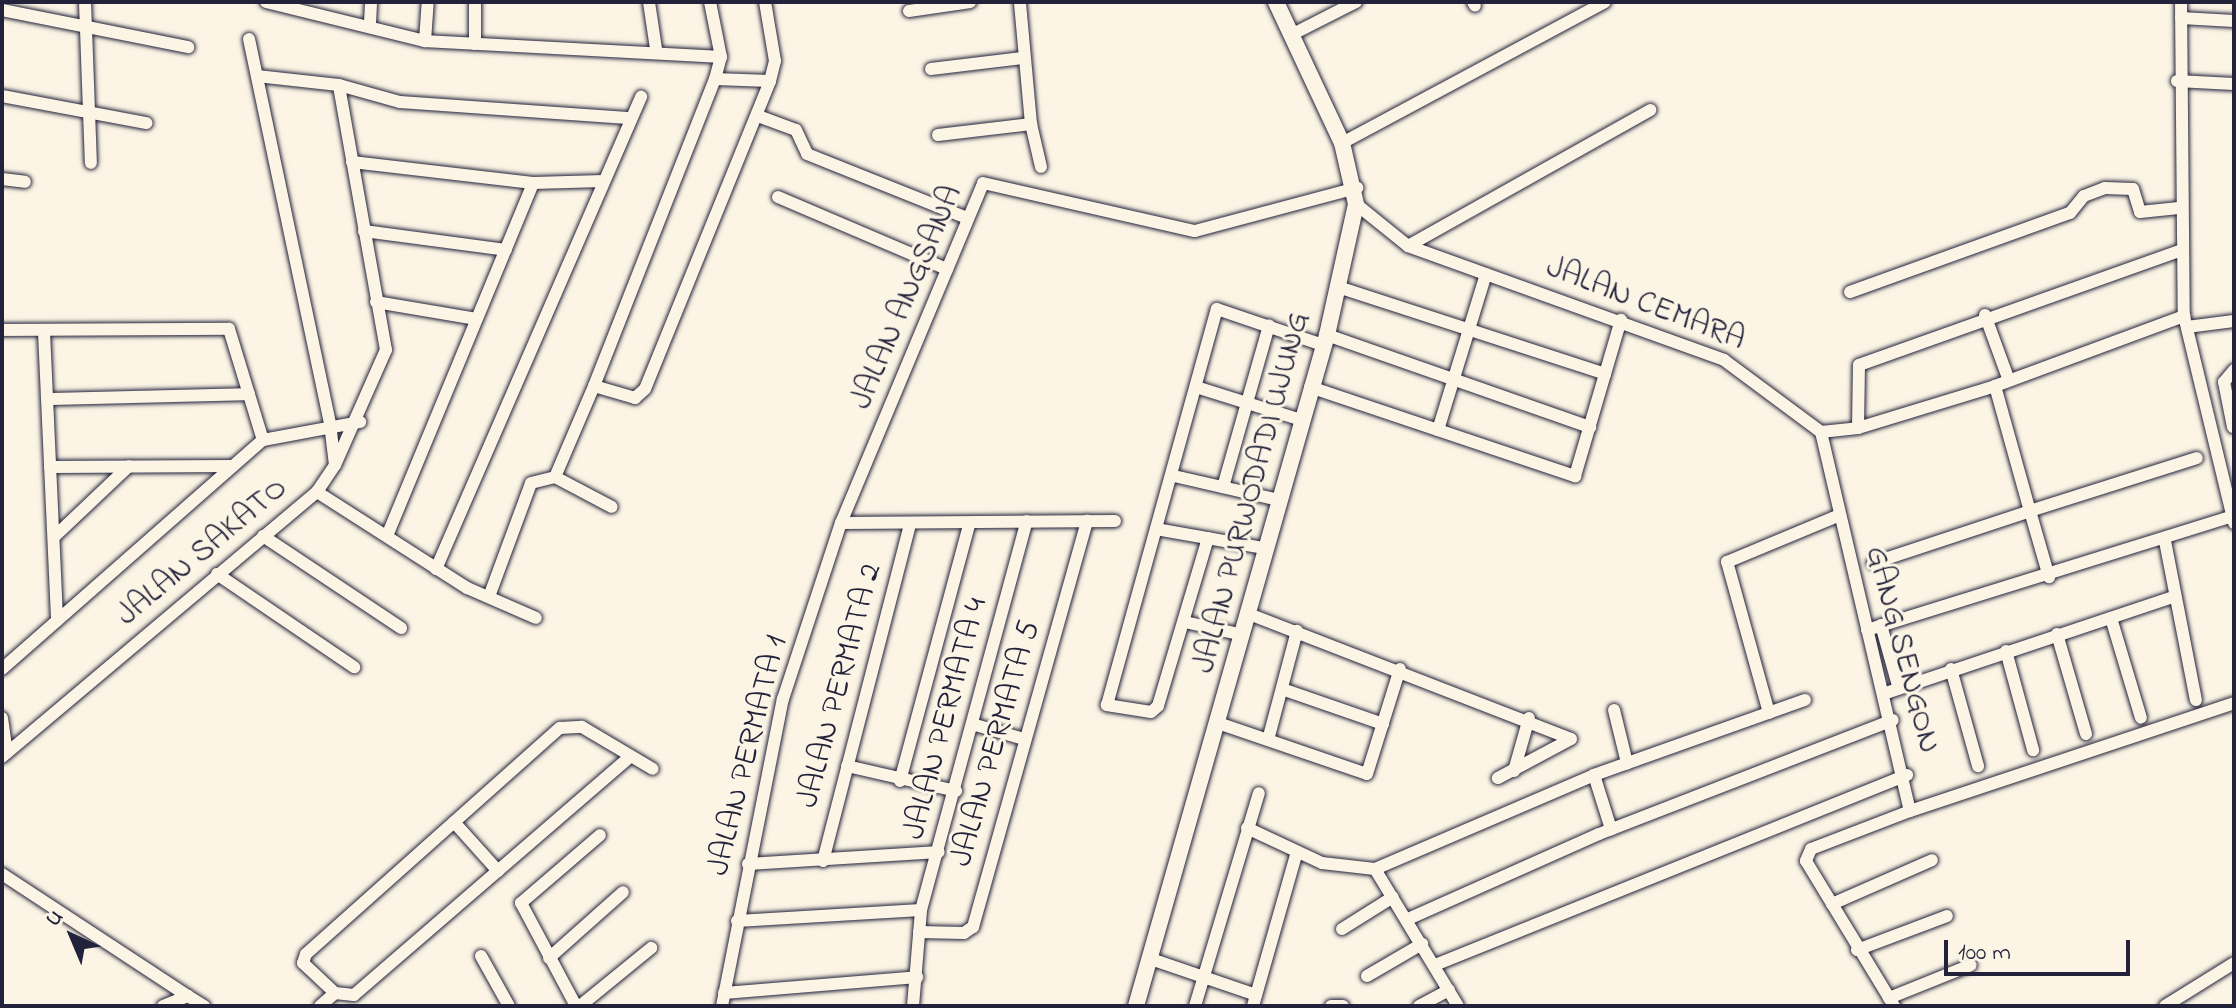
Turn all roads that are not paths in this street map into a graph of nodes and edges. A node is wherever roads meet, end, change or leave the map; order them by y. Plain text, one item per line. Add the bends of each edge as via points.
1 (85, 2) edge
2 (266, 2) edge
3 (371, 2) edge
4 (428, 2) edge
5 (475, 2) edge
6 (649, 2) edge
7 (710, 2) edge
8 (765, 2) edge
9 (970, 2) edge
10 (1020, 2) edge
11 (1276, 2) edge
12 (1356, 2) edge
13 (1605, 2) edge
14 (2181, 2) edge
15 (315, 8) edge
16 (2, 10) edge
17 (909, 11) dead end
18 (2181, 18) junction
19 (2234, 21) edge
20 (370, 23) junction
21 (87, 26) junction
22 (1291, 35) junction
23 (249, 39) dead end
24 (425, 41) junction
25 (475, 44) junction
26 (188, 47) dead end
27 (656, 49) junction
28 (721, 57) junction
29 (1022, 58) junction
30 (931, 69) dead end
31 (257, 76) junction
32 (715, 79) junction
33 (770, 81) junction
34 (2177, 81) junction
35 (2234, 84) edge
36 (339, 85) junction
37 (2, 96) edge
38 (641, 97) dead end
39 (1650, 110) dead end
40 (90, 114) junction
41 (758, 116) junction
42 (627, 118) junction
43 (146, 123) dead end
44 (1031, 124) junction
45 (938, 135) dead end
46 (1342, 143) junction
47 (352, 162) junction
48 (91, 163) dead end
49 (1041, 167) dead end
50 (2, 179) edge
51 (603, 181) junction
52 (25, 182) dead end
53 (533, 183) junction
54 (1356, 196) junction
55 (778, 197) dead end
56 (2179, 208) junction
57 (967, 218) junction
58 (364, 231) junction
59 (1408, 246) junction
60 (506, 250) junction
61 (2180, 251) junction
62 (947, 269) junction
63 (1486, 274) junction
64 (1338, 287) junction
65 (1850, 292) dead end
66 (376, 302) junction
67 (1985, 315) junction
68 (477, 319) junction
69 (1621, 320) junction
70 (2234, 321) edge
71 (2186, 322) junction
72 (1269, 325) junction
73 (2, 330) edge
74 (1469, 330) junction
75 (44, 332) junction
76 (1325, 340) junction
77 (2234, 370) edge
78 (1605, 374) junction
79 (2008, 378) junction
80 (1453, 381) junction
81 (594, 386) junction
82 (1995, 386) junction
83 (1196, 387) junction
84 (1310, 387) junction
85 (249, 394) junction
86 (47, 399) junction
87 (1244, 404) junction
88 (1301, 420) junction
89 (360, 422) junction
90 (330, 424) junction
91 (1590, 427) junction
92 (2213, 427) junction
93 (2233, 427) edge
94 (1858, 428) junction
95 (1438, 430) junction
96 (1821, 432) junction
97 (263, 440) junction
98 (2197, 458) dead end
99 (335, 465) junction
100 (129, 466) junction
101 (233, 466) junction
102 (50, 467) junction
103 (1174, 476) junction
104 (555, 477) junction
105 (1223, 487) junction
106 (317, 492) junction
107 (1279, 500) junction
108 (612, 507) dead end
109 (2030, 511) junction
110 (1840, 515) junction
111 (2233, 520) edge
112 (1027, 521) junction
113 (1087, 521) junction
114 (1115, 521) dead end
115 (841, 523) junction
116 (910, 524) junction
117 (969, 525) junction
118 (1156, 529) junction
119 (263, 536) junction
120 (387, 536) junction
121 (54, 537) junction
122 (1208, 538) junction
123 (2165, 541) junction
124 (1264, 548) junction
125 (1873, 563) dead end
126 (436, 569) junction
127 (217, 574) junction
128 (2049, 577) junction
129 (490, 594) junction
130 (2173, 597) junction
131 (1249, 614) junction
132 (536, 618) dead end
133 (2111, 618) junction
134 (57, 620) junction
135 (1185, 622) junction
136 (1881, 625) junction
137 (401, 628) dead end
138 (1867, 630) junction
139 (1297, 631) junction
140 (2057, 634) junction
141 (1243, 635) junction
142 (2006, 651) junction
143 (354, 667) dead end
144 (2, 669) edge
145 (1400, 669) junction
146 (1951, 669) junction
147 (1282, 689) junction
148 (1892, 691) junction
149 (1805, 700) dead end
150 (2196, 700) dead end
151 (2234, 703) edge
152 (1614, 710) dead end
153 (1769, 713) junction
154 (2, 718) edge
155 (1529, 718) junction
156 (2141, 718) dead end
157 (1893, 720) junction
158 (1218, 723) junction
159 (972, 724) junction
160 (1383, 724) junction
161 (2086, 734) dead end
162 (1024, 739) junction
163 (1268, 740) junction
164 (2033, 750) dead end
165 (4, 755) edge
166 (630, 757) junction
167 (1627, 763) junction
168 (847, 766) junction
169 (1978, 766) dead end
170 (653, 769) dead end
171 (1514, 771) junction
172 (1594, 775) junction
173 (1907, 775) junction
174 (1498, 778) dead end
175 (900, 781) junction
176 (956, 791) junction
177 (1259, 793) dead end
178 (1910, 805) junction
179 (454, 822) junction
180 (1247, 828) junction
181 (1611, 829) junction
182 (600, 835) dead end
183 (939, 852) junction
184 (1297, 852) junction
185 (1932, 860) dead end
186 (823, 861) junction
187 (748, 864) junction
188 (1375, 869) junction
189 (498, 871) junction
190 (6, 881) edge
191 (623, 892) dead end
192 (1393, 897) junction
193 (1832, 904) junction
194 (921, 910) junction
195 (1947, 916) dead end
196 (1408, 919) junction
197 (737, 921) junction
198 (1342, 929) dead end
199 (919, 932) junction
200 (1422, 944) junction
201 (651, 948) dead end
202 (1857, 950) junction
203 (481, 956) dead end
204 (549, 958) junction
205 (1148, 958) junction
206 (2234, 963) edge
207 (1435, 965) junction
208 (1971, 965) dead end
209 (1367, 976) dead end
210 (917, 977) junction
211 (1202, 981) junction
212 (1449, 990) junction
213 (335, 993) junction
214 (188, 996) junction
215 (723, 1000) edge
216 (1255, 1000) edge
217 (1891, 1002) edge
218 (163, 1006) edge
219 (204, 1006) edge
220 (320, 1006) edge
221 (509, 1006) edge
222 (578, 1006) edge
223 (913, 1006) edge
224 (1136, 1006) edge
225 (1195, 1006) edge
226 (1331, 1006) edge
227 (1343, 1006) edge
228 (1419, 1006) edge
229 (1458, 1006) edge
230 (2165, 1006) edge

1 - 21 street
2 - 15 street
3 - 20 street
4 - 24 street
5 - 25 street
6 - 27 street
7 - 28 street
8 - 33 street via 775,61
9 - 17 street
10 - 29 street
11 - 22 street
12 - 22 street
13 - 46 street
14 - 18 street
15 - 20 street
16 - 21 street
18 - 19 street
18 - 34 street
20 - 24 street
21 - 26 street
21 - 40 street
22 - 46 street
23 - 31 street
24 - 25 street
25 - 27 street
27 - 28 street
28 - 32 street
29 - 30 street
29 - 44 street
31 - 36 street
31 - 90 street
32 - 33 street
32 - 81 street
33 - 41 street
34 - 35 street
34 - 56 street
36 - 42 street via 400,102
36 - 47 street
37 - 40 street
38 - 42 street
39 - 59 street
40 - 43 street
40 - 48 street
41 - 57 street via 796,130 807,154
41 - 81 street via 645,389 635,398
42 - 51 street
44 - 45 street
44 - 49 street
46 - 54 street
47 - 53 street
47 - 58 street
50 - 52 street
51 - 53 street
51 - 126 street
53 - 60 street
54 - 57 street, JALAN ANGSANA via 1195,231 989,181
54 - 59 street, JALAN CEMARA
54 - 64 street, JALAN PURWODADI UJUNG
55 - 62 street
56 - 61 street
56 - 65 street via 2140,212 2133,189 2105,188 2084,196 2070,213
57 - 62 street, JALAN ANGSANA
58 - 60 street
58 - 66 street
59 - 63 street, JALAN CEMARA
60 - 68 street
61 - 67 street
61 - 71 street
62 - 115 street, JALAN ANGSANA
63 - 69 street, JALAN CEMARA
63 - 74 street
64 - 74 street
64 - 76 street, JALAN PURWODADI UJUNG
66 - 68 street
66 - 89 street via 386,350
67 - 79 street
67 - 94 street via 1859,365
68 - 120 street
69 - 78 street
69 - 96 street, JALAN CEMARA via 1748,373
70 - 71 street
71 - 79 street
71 - 92 street
72 - 76 street
72 - 83 street via 1218,308
72 - 87 street
73 - 75 street
74 - 78 street
74 - 80 street
75 - 85 street via 229,329
75 - 86 street
76 - 80 street
76 - 84 street, JALAN PURWODADI UJUNG
77 - 93 street via 2224,382
78 - 91 street
79 - 82 street
80 - 91 street
80 - 95 street
81 - 104 street
82 - 94 street
82 - 109 street
83 - 87 street
83 - 103 street
84 - 88 street, JALAN PURWODADI UJUNG
84 - 95 street
85 - 86 street
85 - 97 street
86 - 102 street
87 - 88 street
87 - 105 street
88 - 107 street, JALAN PURWODADI UJUNG
89 - 90 street
89 - 99 street
90 - 97 street
90 - 99 street
91 - 95 street via 1575,476
92 - 93 street
92 - 111 street
94 - 96 street
96 - 110 street, GANG SENGON
97 - 101 street
98 - 109 street
99 - 106 street
100 - 101 street
100 - 102 street
100 - 121 street
101 - 134 street
102 - 121 street
103 - 105 street
103 - 118 street
104 - 108 street
104 - 129 street via 531,483
105 - 107 street
106 - 119 street, JALAN SAKATO
106 - 120 street, JALAN SAKATO
107 - 124 street, JALAN PURWODADI UJUNG
109 - 125 street
109 - 128 street
110 - 138 street, GANG SENGON
110 - 153 street, GANG SENGON via 1727,562
111 - 123 street
112 - 113 street
112 - 117 street
112 - 159 street, JALAN PERMATA 4
113 - 114 street
113 - 162 street, JALAN PERMATA 5
115 - 116 street
115 - 187 street, JALAN PERMATA 1 via 783,699
116 - 117 street
116 - 168 street, JALAN PERMATA 2
117 - 175 street
118 - 122 street
118 - 135 street via 1107,705 1155,710
119 - 127 street, JALAN SAKATO
119 - 137 street
120 - 126 street, JALAN SAKATO
121 - 134 street
122 - 124 street
122 - 135 street
123 - 128 street
123 - 130 street
124 - 131 street, JALAN PURWODADI UJUNG
126 - 129 street, JALAN SAKATO
127 - 143 street
127 - 165 street, JALAN SAKATO
128 - 136 street
129 - 132 street, JALAN SAKATO
130 - 133 street
130 - 150 street
131 - 139 street
131 - 141 street, JALAN PURWODADI UJUNG
133 - 140 street
133 - 156 street
134 - 144 street
135 - 141 street
136 - 138 street
136 - 148 street
138 - 148 street, GANG SENGON
139 - 145 street
139 - 147 street
140 - 142 street
140 - 161 street
141 - 158 street, JALAN PURWODADI UJUNG
142 - 146 street
142 - 164 street
145 - 155 street
145 - 160 street
146 - 148 street
146 - 169 street
147 - 160 street
147 - 163 street
148 - 157 street, GANG SENGON
149 - 153 street
151 - 178 street
152 - 167 street
153 - 167 street
154 - 165 street
155 - 171 street
155 - 171 street via 1567,735 1570,743
157 - 173 street, GANG SENGON
157 - 181 street
158 - 163 street
158 - 205 street, JALAN PURWODADI UJUNG
159 - 162 street
159 - 176 street, JALAN PERMATA 4
160 - 163 street via 1367,774
162 - 199 street, JALAN PERMATA 5 via 973,927 964,933
166 - 170 street
166 - 179 street via 582,727 566,725
166 - 189 street
167 - 172 street
168 - 175 street
168 - 186 street, JALAN PERMATA 2
171 - 174 street
172 - 181 street
172 - 188 street
173 - 178 street, GANG SENGON
173 - 207 street
175 - 176 street
176 - 183 street, JALAN PERMATA 4
177 - 180 street
178 - 193 street via 1806,855
179 - 189 street
179 - 213 street via 302,959
180 - 184 street
180 - 211 street
181 - 196 street
182 - 204 street via 523,900
183 - 186 street
183 - 194 street, JALAN PERMATA 4
184 - 188 street via 1322,863
184 - 216 street
185 - 193 street
186 - 187 street
187 - 197 street, JALAN PERMATA 1
188 - 192 street
189 - 213 street via 354,995
190 - 214 street
191 - 204 street
192 - 196 street
192 - 198 street
193 - 202 street
194 - 197 street
194 - 199 street, JALAN PERMATA 4
195 - 202 street
196 - 200 street
197 - 215 street, JALAN PERMATA 1
199 - 210 street, JALAN PERMATA 4
200 - 207 street
200 - 209 street
201 - 222 street
202 - 217 street
203 - 221 street
204 - 222 street
205 - 211 street
205 - 224 street, JALAN PURWODADI UJUNG
206 - 230 street
207 - 212 street
208 - 217 street
210 - 215 street
210 - 223 street, JALAN PERMATA 4
211 - 216 street
211 - 225 street
212 - 228 street
212 - 229 street
213 - 220 street
214 - 218 street
214 - 219 street
226 - 227 street via 1338,1000

